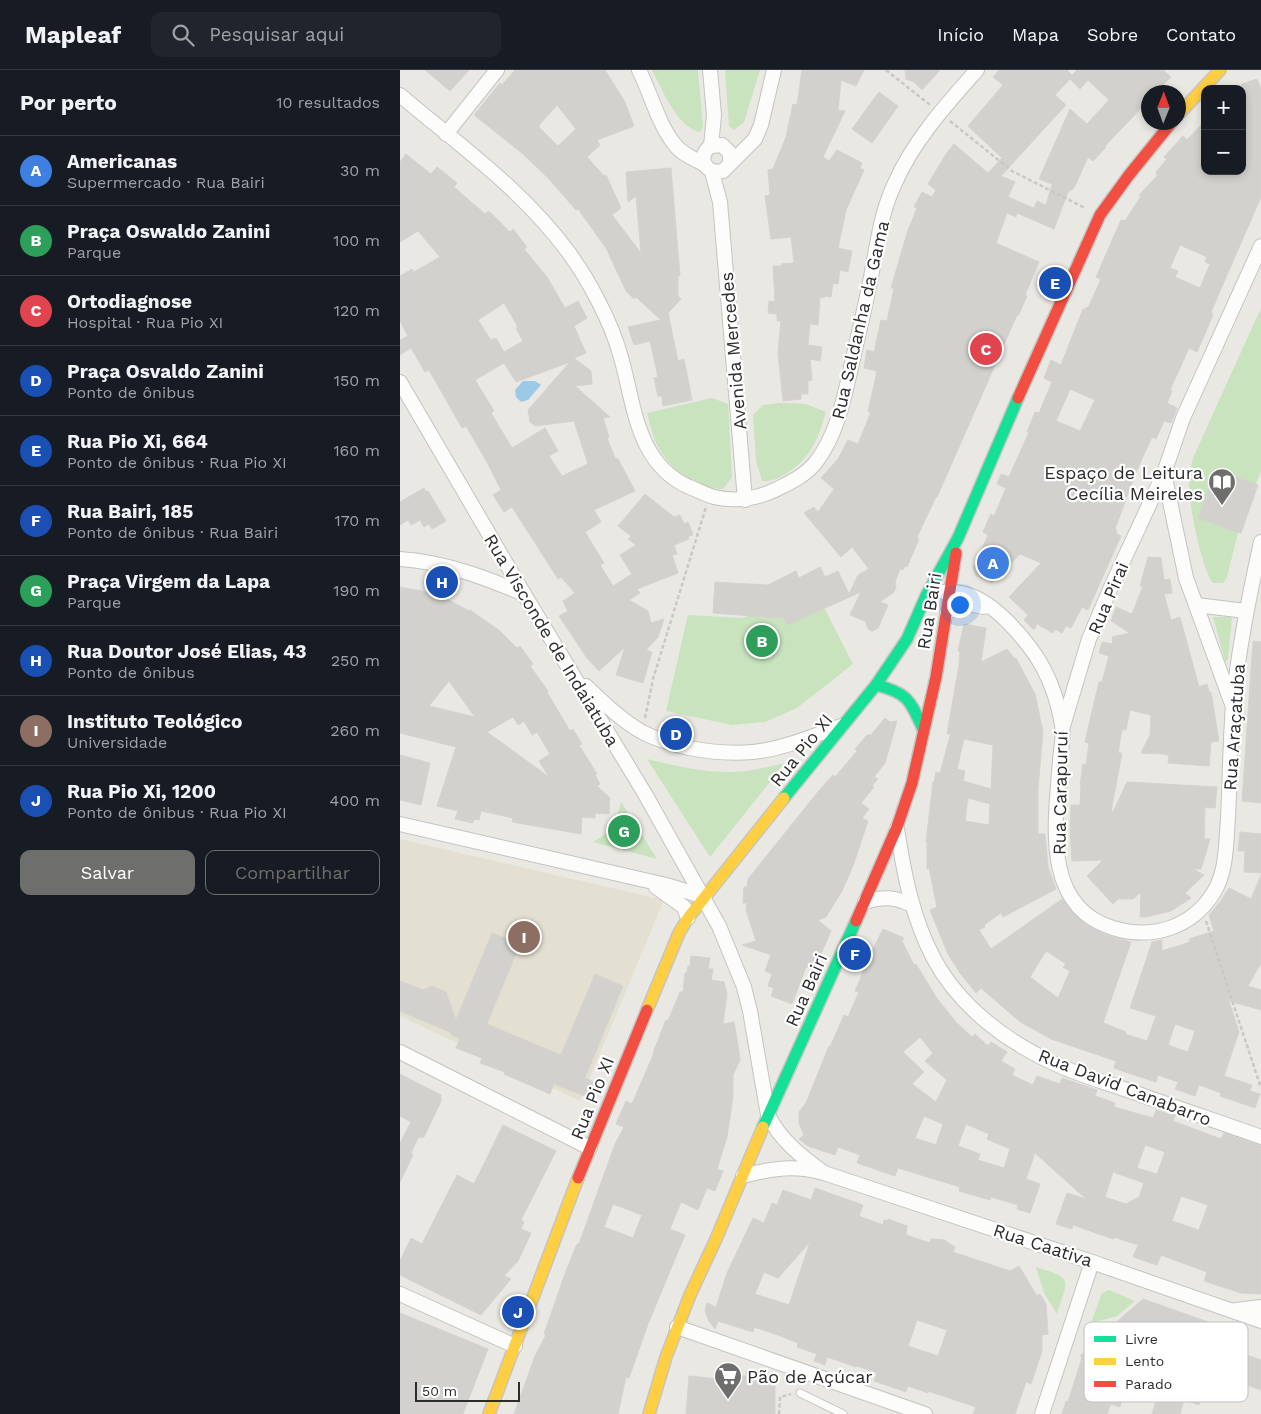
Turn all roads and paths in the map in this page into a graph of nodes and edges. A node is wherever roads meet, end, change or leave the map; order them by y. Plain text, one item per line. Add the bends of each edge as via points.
1 (497, 70) edge
2 (640, 70) edge
3 (710, 70) edge
4 (774, 70) edge
5 (886, 70) edge
6 (977, 70) edge
7 (1220, 70) edge
8 (400, 95) edge
9 (1186, 106) edge
10 (939, 112) junction
11 (1166, 130) edge
12 (446, 134) junction
13 (717, 158) junction
14 (1100, 216) junction
15 (1261, 246) edge
16 (400, 382) edge
17 (1164, 473) junction
18 (709, 496) junction
19 (745, 500) junction
20 (958, 538) junction
21 (1261, 542) edge
22 (400, 559) edge
23 (950, 592) junction
24 (524, 594) junction
25 (926, 596) junction
26 (1196, 605) junction
27 (994, 608) junction
28 (1246, 611) junction
29 (947, 613) junction
30 (576, 678) junction
31 (876, 685) junction
32 (1233, 708) junction
33 (844, 725) junction
34 (1063, 727) junction
35 (923, 729) junction
36 (642, 732) junction
37 (400, 824) edge
38 (897, 827) junction
39 (647, 881) junction
40 (705, 897) junction
41 (865, 902) junction
42 (912, 905) junction
43 (1202, 908) junction
44 (688, 918) junction
45 (400, 1052) edge
46 (1261, 1088) edge
47 (768, 1115) junction
48 (1261, 1137) edge
49 (590, 1148) junction
50 (824, 1173) junction
51 (743, 1176) junction
52 (1092, 1262) junction
53 (400, 1294) edge
54 (1261, 1307) edge
55 (1233, 1310) junction
56 (1261, 1320) edge
57 (677, 1327) junction
58 (515, 1346) junction
59 (796, 1393) joint
60 (489, 1414) edge
61 (649, 1414) edge
62 (779, 1414) edge
63 (843, 1414) edge
64 (925, 1414) edge
65 (1042, 1414) edge

1 - 12 street
2 - 13 street via 664,127 676,146
3 - 13 street, Avenida Mercedes
4 - 13 street via 755,139
5 - 10 path
6 - 10 street, Rua Saldanha da Gama
7 - 9 main road
8 - 12 street, Rua Saldanha da Gama
10 - 14 path via 1012,171
10 - 19 street, Rua Saldanha da Gama via 912,152 881,223 841,412 826,446 803,476 772,492
11 - 14 main road, Rua Pio XI
12 - 18 street, Rua Saldanha da Gama via 508,184 548,225 570,254 596,298 620,351 640,432 647,447 668,473
13 - 19 street, Avenida Mercedes
14 - 20 main road, Rua Pio XI
15 - 17 street, Rua Pirai via 1183,418
16 - 24 street, Rua Visconde de Indaiatuba
17 - 26 street via 1186,578
17 - 34 street, Rua Pirai via 1089,639
18 - 19 street, Rua Saldanha da Gama
18 - 36 path via 653,680
20 - 23 main road, Rua Bairi
20 - 25 main road, Rua Pio XI
21 - 28 street, Rua Araçatuba
22 - 24 street via 425,561 480,576
23 - 25 street, Rua Carapuruí
23 - 27 street, Rua Carapuruí via 965,593
23 - 29 main road, Rua Bairi
24 - 30 street, Rua Visconde de Indaiatuba
25 - 31 main road, Rua Pio XI via 907,640
26 - 28 street
26 - 32 street
27 - 29 street via 963,604 954,605
27 - 34 street, Rua Carapuruí via 1034,651 1046,670
28 - 32 street, Rua Araçatuba
29 - 35 main road, Rua Bairi
30 - 36 street
30 - 40 street, Rua Visconde de Indaiatuba
31 - 33 main road, Rua Pio XI
31 - 35 main road via 905,695
32 - 43 street, Rua Araçatuba via 1224,863 1214,892
33 - 36 street via 754,752 713,752 666,742
33 - 40 main road, Rua Pio XI
34 - 43 street, Rua Carapuruí via 1056,850 1059,873 1070,897 1096,922 1125,932 1145,934 1169,930
35 - 38 main road, Rua Bairi via 912,783
37 - 39 street
38 - 41 main road, Rua Bairi
38 - 42 street, Rua David Canabarro
39 - 40 street
39 - 44 street via 684,907
40 - 44 main road, Rua Pio XI
40 - 47 street, Rua Caativa via 744,987
41 - 42 street via 887,897
41 - 47 main road, Rua Bairi
42 - 48 street, Rua David Canabarro via 933,957 947,980 995,1029 1060,1066
43 - 46 path
44 - 49 main road, Rua Pio XI via 670,953
45 - 49 street
47 - 50 street, Rua Caativa via 782,1137
47 - 51 main road, Rua Bairi
49 - 58 main road, Rua Pio XI
50 - 51 street, Rua Caativa via 792,1167
50 - 52 street, Rua Caativa
51 - 57 main road, Rua Bairi
52 - 55 street, Rua Caativa
52 - 65 street
53 - 58 street
54 - 55 street
55 - 56 street, Rua Caativa
57 - 61 main road, Rua Bairi
57 - 64 street
58 - 60 main road, Rua Pio XI
59 - 62 path via 780,1397
59 - 63 lane

